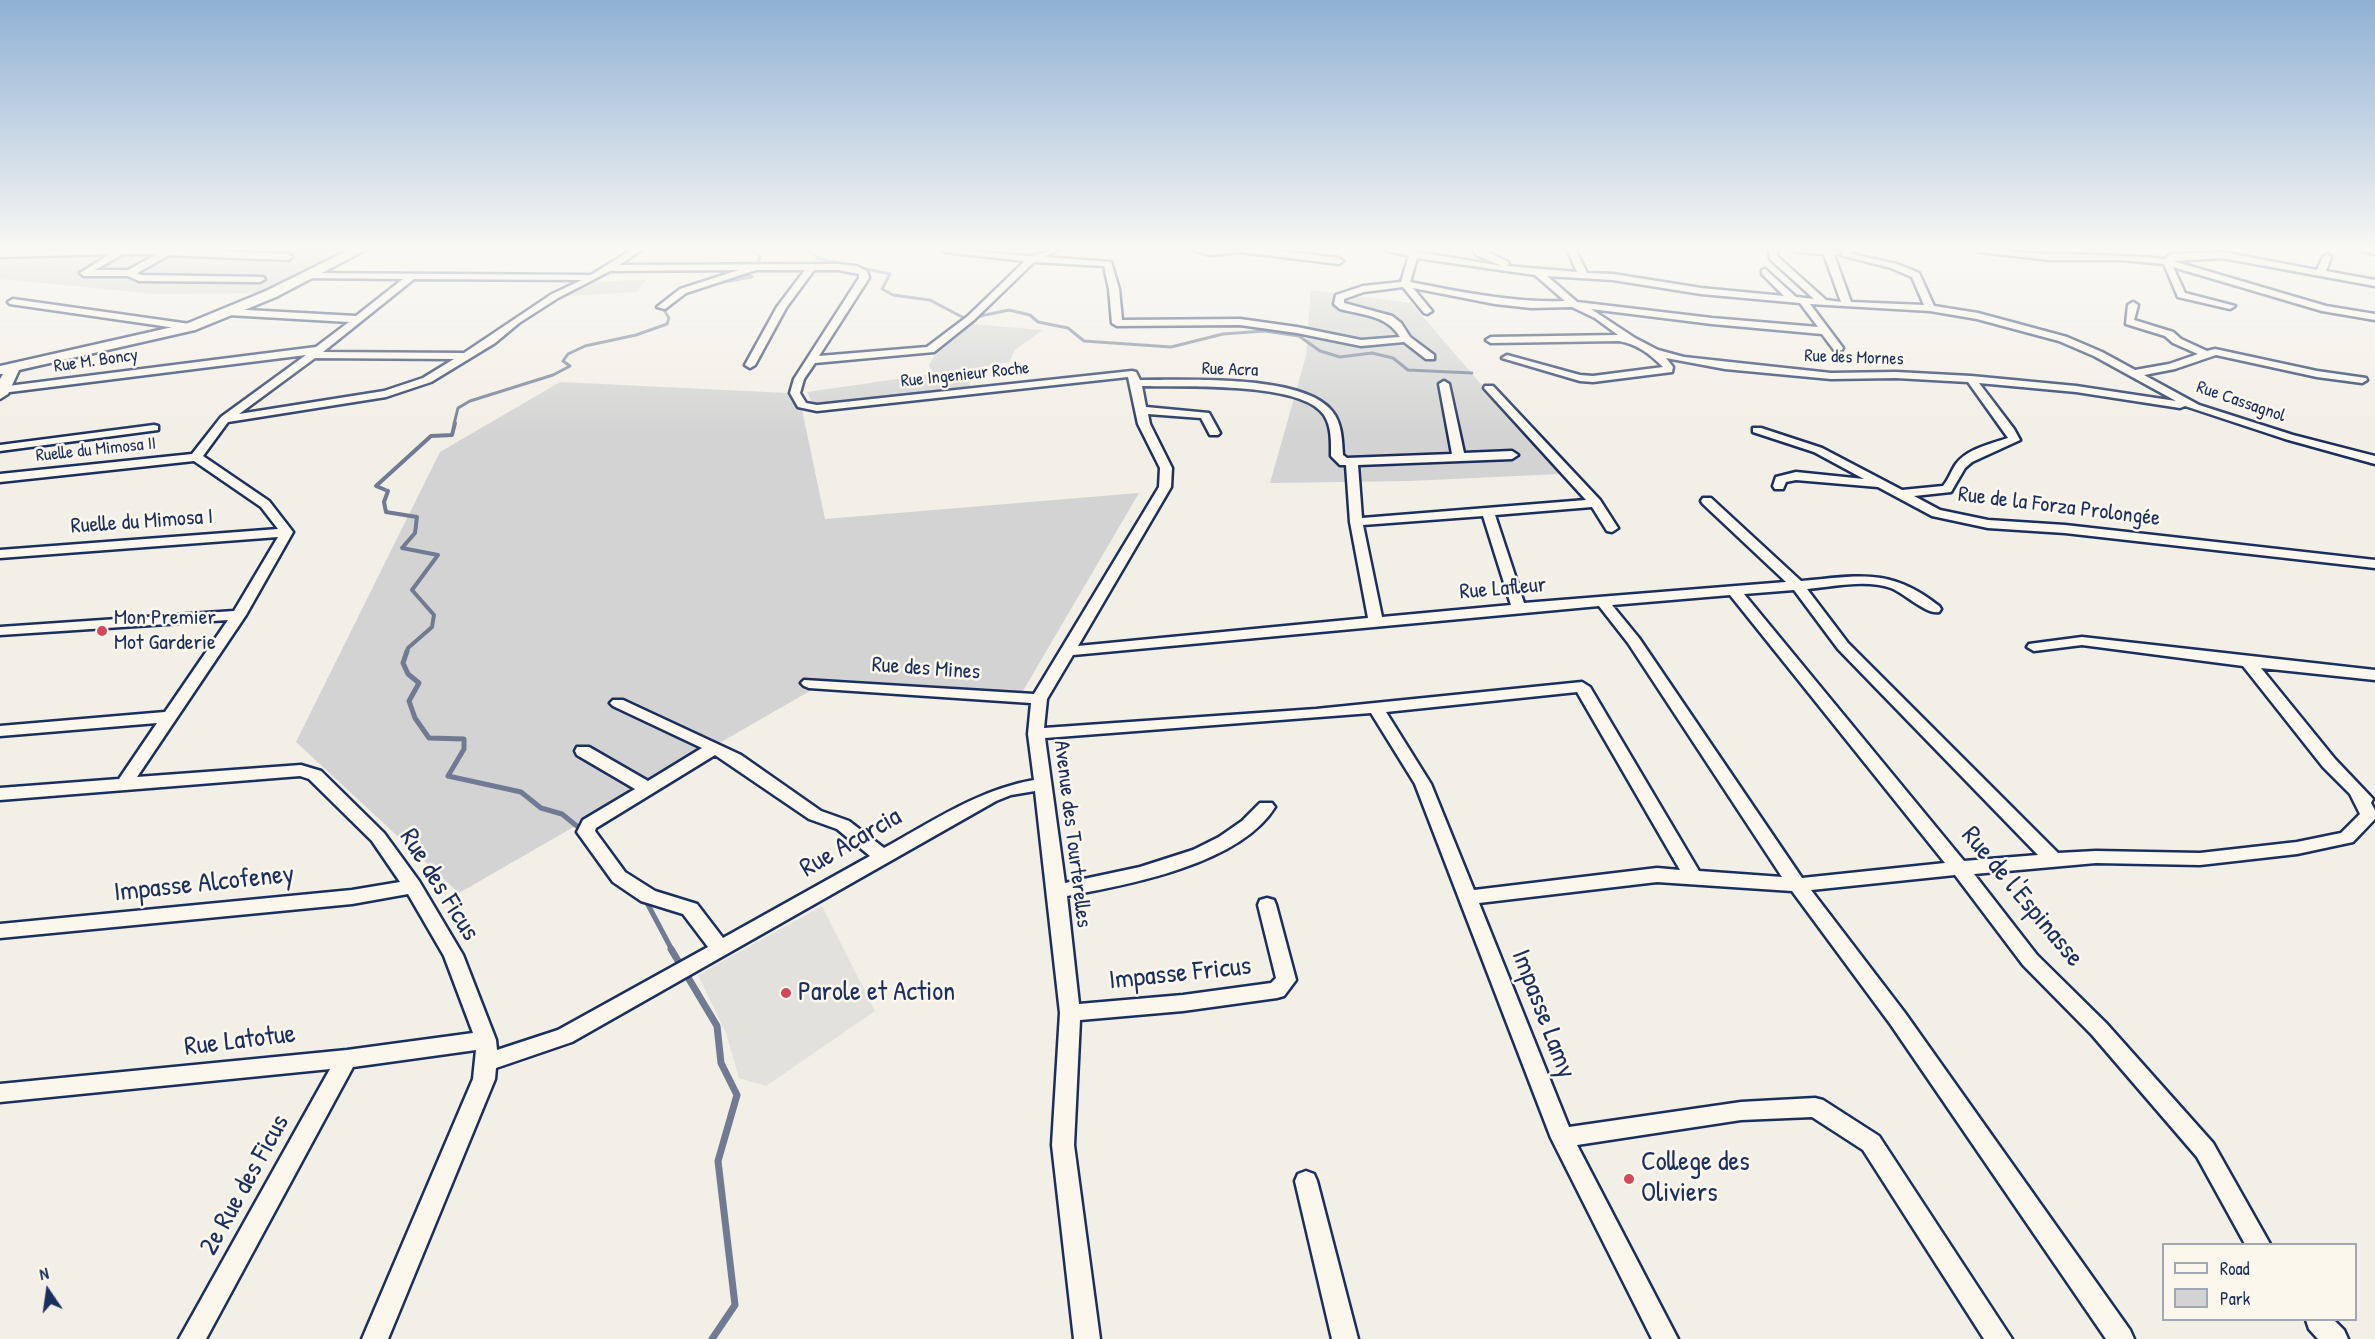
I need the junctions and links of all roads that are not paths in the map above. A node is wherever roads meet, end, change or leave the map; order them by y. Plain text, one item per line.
1 (80, 311) edge
2 (366, 311) edge
3 (532, 311) edge
4 (780, 311) edge
5 (842, 311) edge
6 (978, 311) edge
7 (1116, 311) edge
8 (1362, 311) edge
9 (1589, 311) edge
10 (1635, 311) edge
11 (1808, 311) edge
12 (1951, 311) edge
13 (2131, 311) edge
14 (2341, 311) edge
15 (228, 312) joint
16 (2375, 317) edge
17 (356, 319) junction
18 (190, 327) junction
19 (1825, 331) junction
20 (1406, 339) junction
21 (1491, 340) dead end
22 (1631, 340) junction
23 (1838, 348) dead end
24 (315, 352) junction
25 (1654, 352) junction
26 (2205, 354) junction
27 (466, 356) junction
28 (1430, 357) dead end
29 (1507, 358) dead end
30 (811, 360) junction
31 (750, 365) dead end
32 (7, 368) edge
33 (2132, 374) junction
34 (1134, 379) junction
35 (1971, 379) junction
36 (2362, 380) dead end
37 (1444, 384) dead end
38 (1489, 388) dead end
39 (1, 392) edge
40 (2195, 407) junction
41 (1142, 410) junction
42 (225, 419) junction
43 (154, 428) dead end
44 (1757, 430) dead end
45 (1214, 433) dead end
46 (0, 448) edge
47 (1512, 455) dead end
48 (196, 457) junction
49 (1459, 459) junction
50 (2375, 460) edge
51 (1352, 462) junction
52 (0, 478) edge
53 (1882, 485) junction
54 (1779, 486) dead end
55 (1898, 494) junction
56 (1707, 501) dead end
57 (1596, 503) junction
58 (1488, 513) junction
59 (1356, 522) junction
60 (1612, 528) dead end
61 (287, 532) junction
62 (0, 554) edge
63 (2375, 564) edge
64 (1798, 586) junction
65 (1734, 591) junction
66 (1603, 602) junction
67 (1519, 608) junction
68 (1934, 609) dead end
69 (239, 615) junction
70 (1376, 622) junction
71 (0, 631) edge
72 (2034, 647) dead end
73 (1067, 651) junction
74 (2248, 662) junction
75 (2375, 675) edge
76 (809, 683) dead end
77 (1039, 699) junction
78 (618, 703) dead end
79 (1375, 707) junction
80 (170, 717) junction
81 (0, 731) edge
82 (1036, 734) junction
83 (715, 748) junction
84 (583, 751) dead end
85 (1041, 784) junction
86 (123, 785) junction
87 (647, 788) junction
88 (2358, 793) junction
89 (0, 794) edge
90 (1266, 807) dead end
91 (2375, 807) edge
92 (882, 856) junction
93 (2054, 860) junction
94 (1960, 869) junction
95 (1694, 878) junction
96 (1797, 885) junction
97 (412, 886) junction
98 (1057, 891) junction
99 (1469, 897) junction
100 (1267, 905) dead end
101 (0, 931) edge
102 (720, 949) junction
103 (1070, 1013) junction
104 (486, 1040) junction
105 (347, 1059) junction
106 (487, 1062) junction
107 (0, 1093) edge
108 (1562, 1138) junction
109 (1306, 1181) dead end
110 (2257, 1243) edge
111 (2319, 1321) edge
112 (192, 1339) edge
113 (375, 1339) edge
114 (1087, 1339) edge
115 (1345, 1339) edge
116 (1665, 1339) edge
117 (1999, 1339) edge
118 (2121, 1339) edge
119 (2336, 1339) edge

1 - 18 street
2 - 17 street
3 - 27 street
4 - 31 street
5 - 30 street
6 - 30 street
7 - 20 street
8 - 20 street
9 - 22 street, Rue des Mornes
10 - 19 street
11 - 19 street
12 - 33 street, Rue Cassagnol
13 - 26 street
14 - 16 street
15 - 17 street
15 - 18 street
17 - 24 street
18 - 32 street
19 - 23 street
20 - 28 street
21 - 22 street
22 - 25 street, Rue des Mornes
24 - 27 street, Rue M. Boncy
24 - 39 street, Rue M. Boncy
24 - 42 street
25 - 29 street
25 - 35 street, Rue des Mornes
26 - 33 street
26 - 36 street
27 - 42 street
30 - 34 street, Rue Ingenieur Roche
32 - 39 street
33 - 40 street, Rue Cassagnol
34 - 41 street, Avenue des Tourterelles
34 - 51 street, Rue Acra
35 - 40 street, Rue des Mornes
35 - 55 street
37 - 49 street
38 - 57 street
40 - 50 street, Rue Cassagnol
41 - 45 street
41 - 73 street, Avenue des Tourterelles
42 - 48 street
43 - 46 street
44 - 53 street, Rue de la Forza Prolongée
47 - 49 street
48 - 52 street, Ruelle du Mimosa II
48 - 61 street
49 - 51 street
51 - 59 street
53 - 54 street
53 - 55 street, Rue de la Forza Prolongée
55 - 63 street, Rue de la Forza Prolongée
56 - 64 street
57 - 58 street
57 - 60 street
58 - 59 street
58 - 67 street
59 - 70 street
61 - 62 street, Ruelle du Mimosa I
61 - 69 street
64 - 65 street, Rue Lafleur
64 - 68 street, Rue Lafleur
64 - 93 street
65 - 66 street, Rue Lafleur
65 - 94 street, Rue de l'Espinasse
66 - 67 street, Rue Lafleur
66 - 96 street
67 - 70 street, Rue Lafleur
69 - 71 street
69 - 80 street
70 - 73 street, Rue Lafleur
72 - 74 street
73 - 77 street, Avenue des Tourterelles
74 - 75 street
74 - 88 street
76 - 77 street, Rue des Mines
77 - 82 street, Avenue des Tourterelles
78 - 83 street
79 - 82 street
79 - 95 street
79 - 99 street, Impasse Lamy
80 - 81 street
80 - 86 street
82 - 85 street, Avenue des Tourterelles
83 - 87 street
83 - 92 street
84 - 87 street
85 - 92 street, Rue Acarcia
85 - 98 street, Avenue des Tourterelles
86 - 89 street, Rue des Ficus
86 - 97 street, Rue des Ficus
87 - 102 street
88 - 91 street
88 - 93 street
90 - 98 street
92 - 102 street, Rue Acarcia
93 - 94 street
94 - 96 street
94 - 110 street, Rue de l'Espinasse
95 - 96 street
95 - 99 street
96 - 118 street
97 - 101 street, Impasse Alcofeney
97 - 104 street, Rue des Ficus
98 - 103 street, Avenue des Tourterelles
99 - 108 street, Impasse Lamy
100 - 103 street, Impasse Fricus
102 - 106 street, Rue Acarcia
103 - 114 street, Avenue des Tourterelles
104 - 105 street, Rue Latotue
104 - 106 street, Rue des Ficus
105 - 107 street, Rue Latotue
105 - 112 street, 2e Rue des Ficus
106 - 113 street, Rue des Ficus
108 - 116 street, Impasse Lamy
108 - 117 street
109 - 115 street
111 - 119 street

